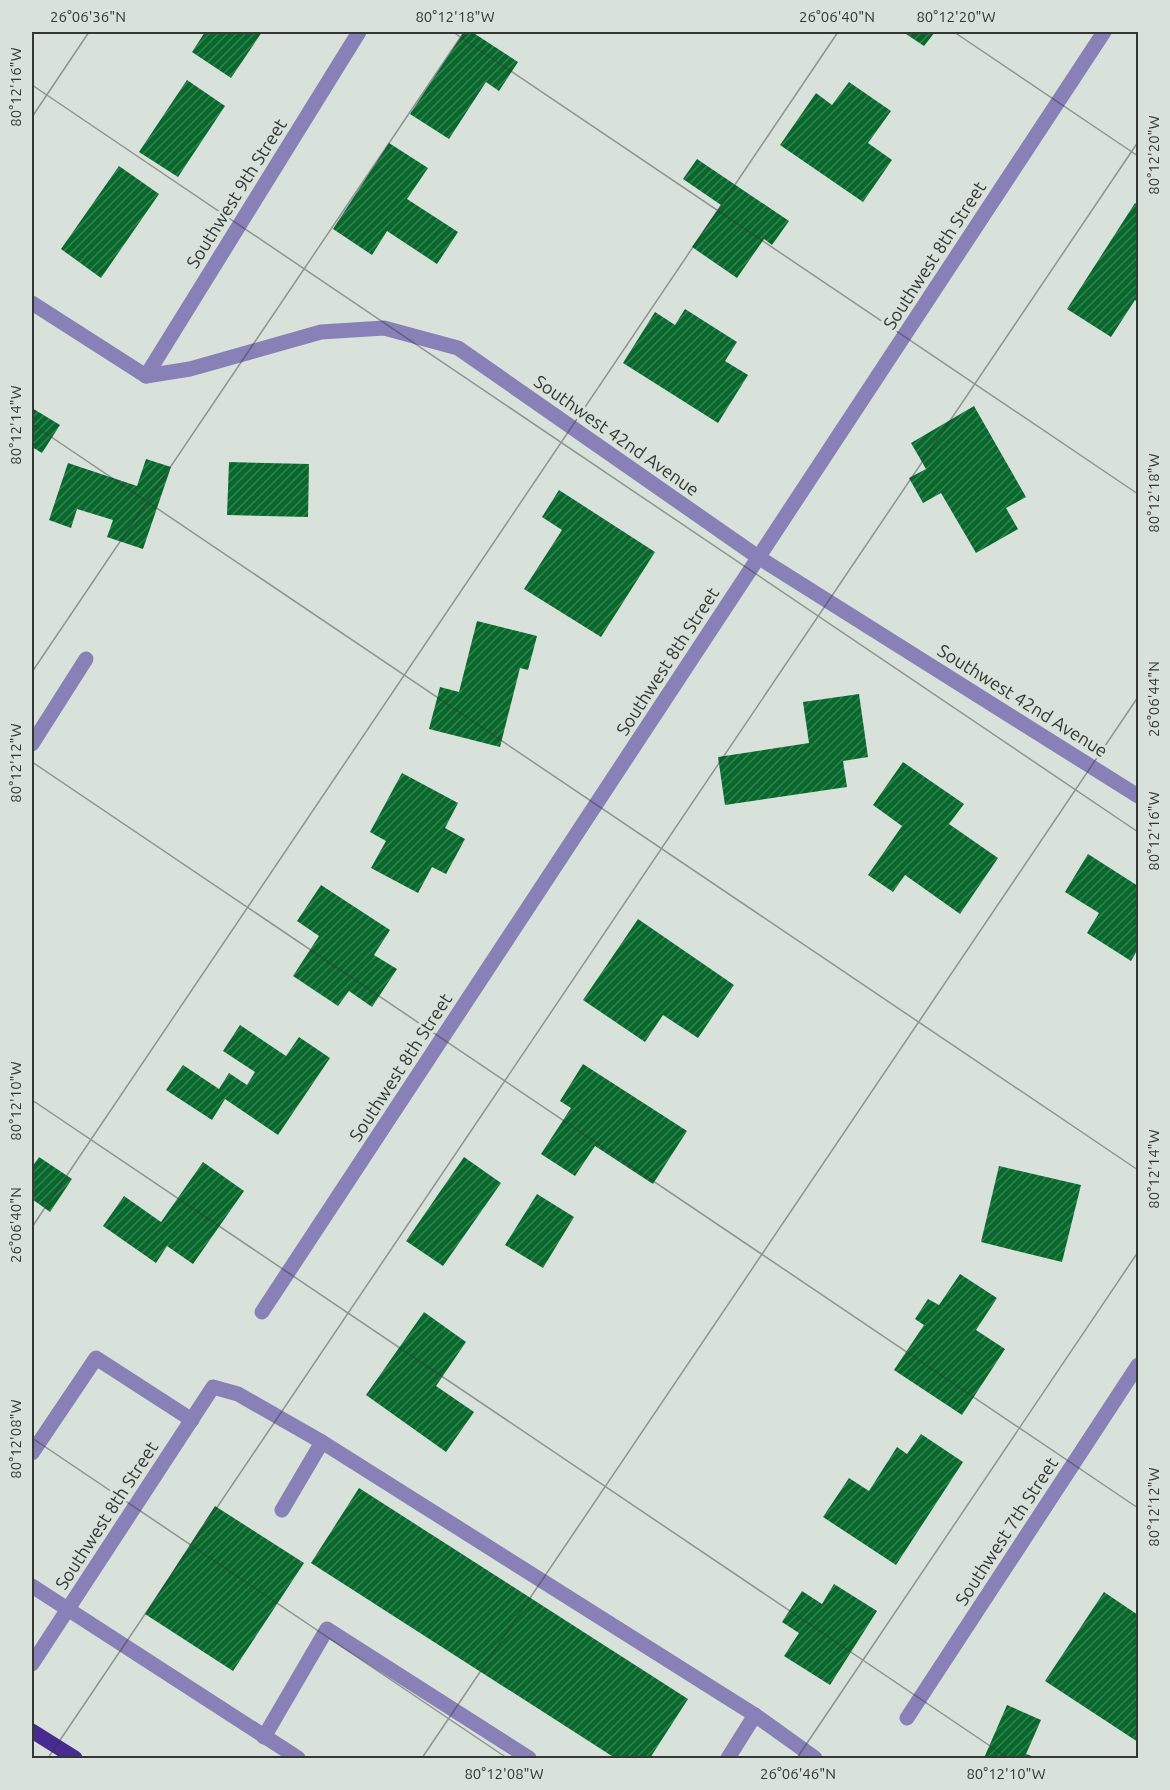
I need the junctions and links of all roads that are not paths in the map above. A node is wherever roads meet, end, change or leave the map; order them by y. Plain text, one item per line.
1 (359, 32) edge
2 (1104, 32) edge
3 (32, 303) edge
4 (146, 376) junction
5 (758, 556) junction
6 (86, 659) dead end
7 (32, 744) edge
8 (1138, 796) edge
9 (262, 1312) dead end
10 (1138, 1365) edge
11 (192, 1420) junction
12 (322, 1442) junction
13 (32, 1453) edge
14 (282, 1510) dead end
15 (32, 1586) edge
16 (67, 1610) junction
17 (32, 1664) edge
18 (755, 1715) junction
19 (907, 1718) dead end
20 (32, 1731) edge
21 (264, 1737) junction
22 (75, 1758) edge
23 (298, 1758) edge
24 (529, 1758) edge
25 (728, 1758) edge
26 (815, 1758) edge

1 - 4 street, Southwest 9th Street
2 - 5 street, Southwest 8th Street
3 - 4 street
4 - 5 street, Southwest 42nd Avenue
5 - 8 street, Southwest 42nd Avenue
5 - 9 street, Southwest 8th Street
6 - 7 street
10 - 19 street, Southwest 7th Street
11 - 12 street, Southwest 8th Street
11 - 13 street
11 - 16 street, Southwest 8th Street
12 - 14 street
12 - 18 street
15 - 16 street
16 - 17 street, Southwest 8th Street
16 - 21 street
18 - 25 street
18 - 26 street
20 - 22 main road
21 - 23 street
21 - 24 street

